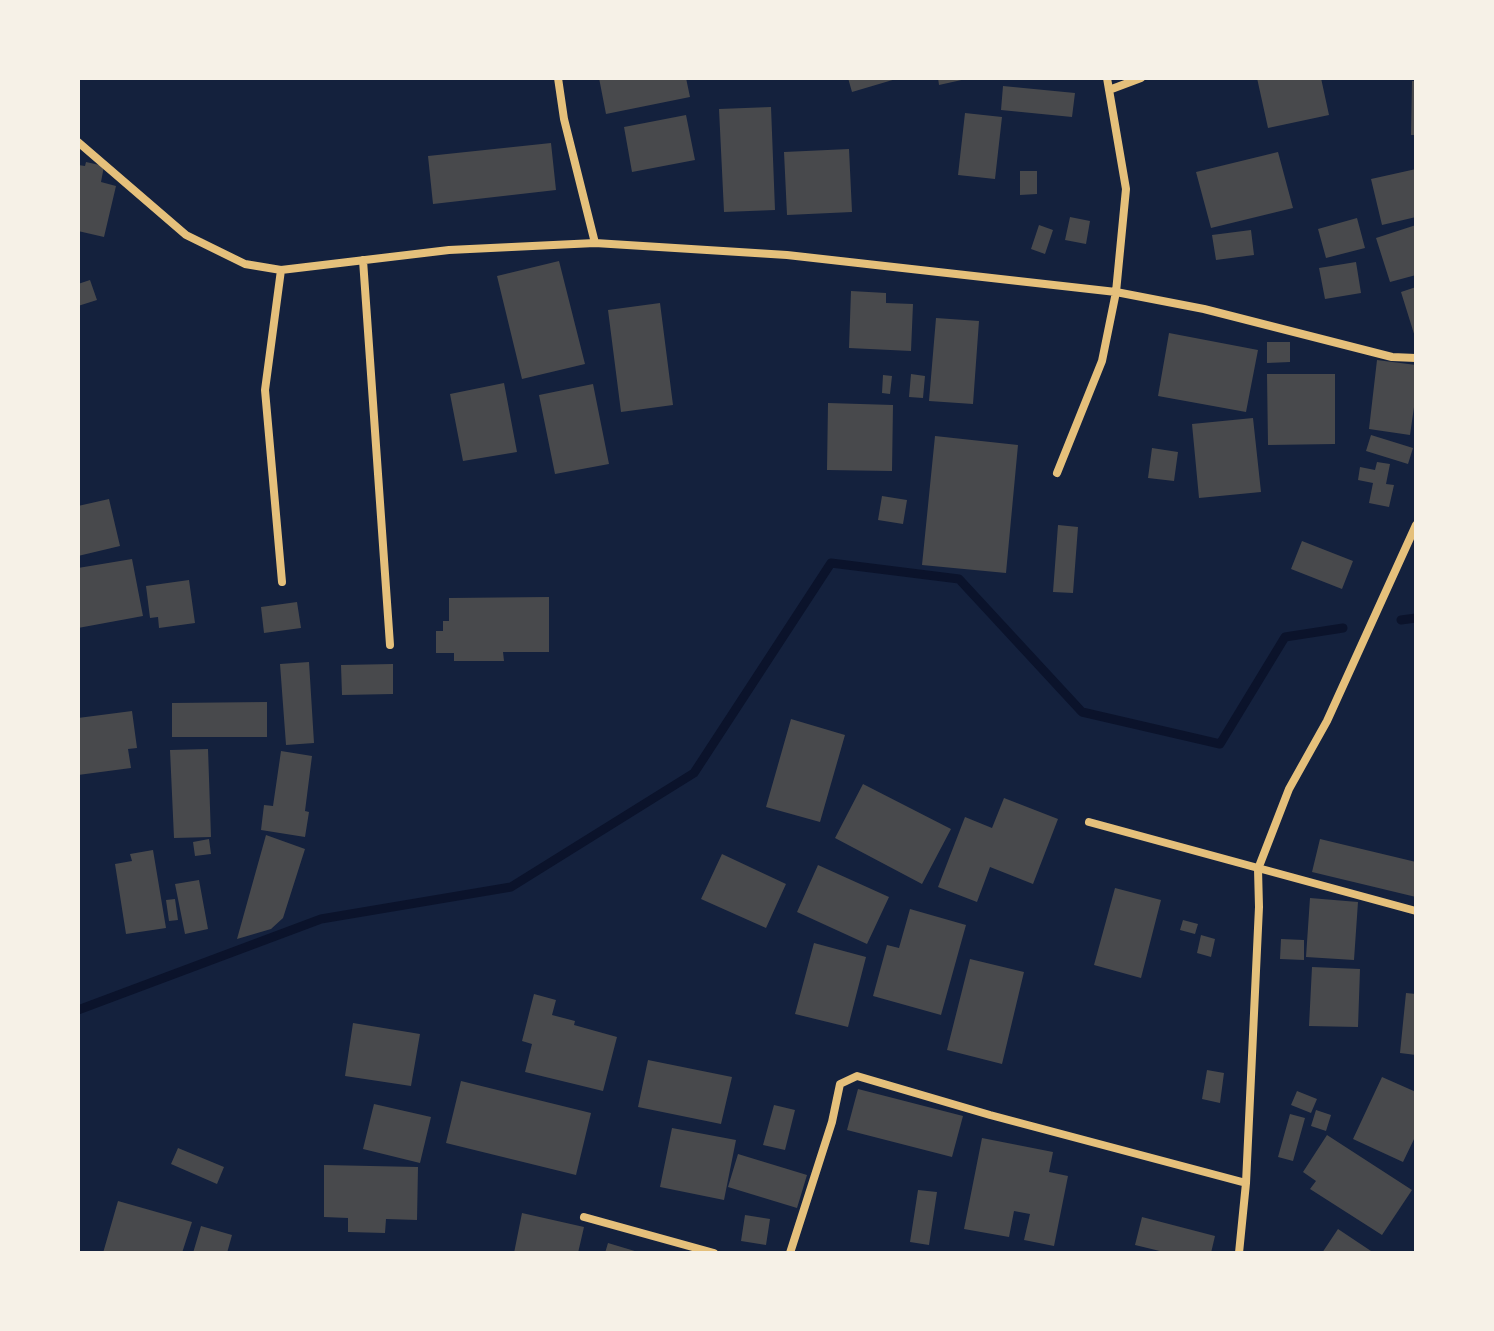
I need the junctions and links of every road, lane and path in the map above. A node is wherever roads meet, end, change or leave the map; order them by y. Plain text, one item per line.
1 (558, 78) edge
2 (1107, 78) edge
3 (1141, 78) edge
4 (1109, 90) junction
5 (78, 142) edge
6 (595, 243) junction
7 (363, 260) junction
8 (281, 270) junction
9 (1116, 292) junction
10 (1416, 358) edge
11 (1057, 473) dead end
12 (1416, 525) edge
13 (282, 582) dead end
14 (390, 645) dead end
15 (1089, 822) dead end
16 (1258, 869) junction
17 (1416, 911) edge
18 (1246, 1183) junction
19 (584, 1217) dead end
20 (714, 1253) edge
21 (790, 1253) edge
22 (1239, 1253) edge

1 - 6 street
2 - 4 street
3 - 4 street
4 - 9 street
5 - 8 street
6 - 7 street
6 - 9 street
7 - 8 street
7 - 14 street
8 - 13 street
9 - 10 street
9 - 11 street
12 - 16 street
15 - 16 street
16 - 17 street
16 - 18 street
18 - 21 street
18 - 22 street
19 - 20 street

